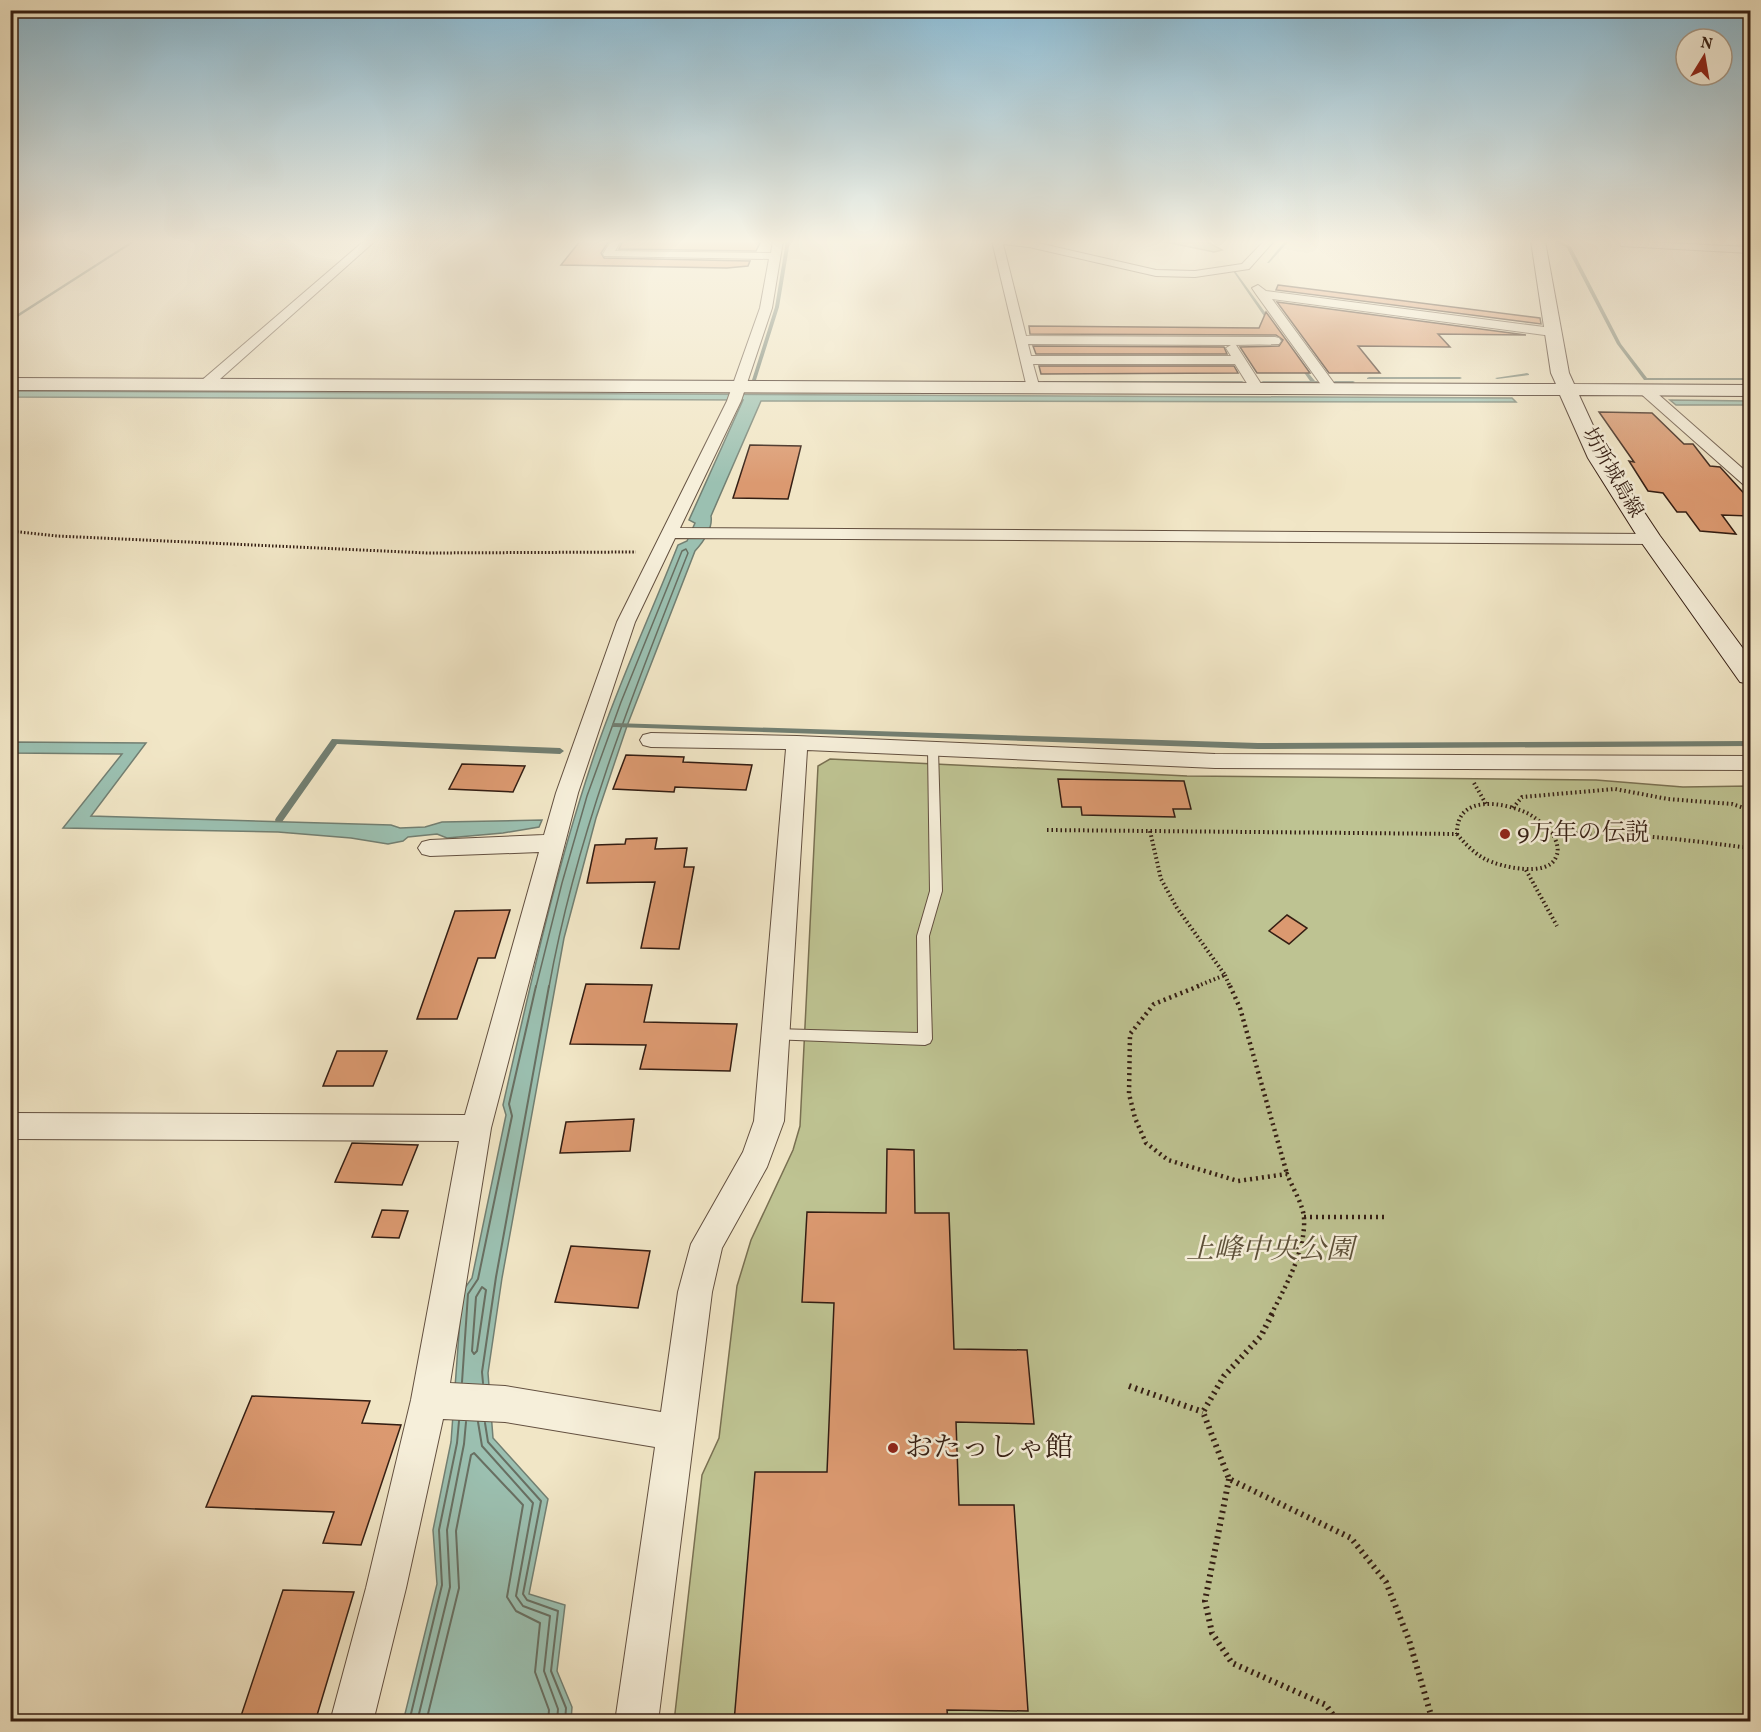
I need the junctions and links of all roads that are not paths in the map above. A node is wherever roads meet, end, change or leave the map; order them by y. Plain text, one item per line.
1 (277, 322) edge
2 (761, 322) edge
3 (1017, 322) edge
4 (1282, 322) edge
5 (1474, 322) edge
6 (1552, 322) edge
7 (1552, 332) junction
8 (1021, 340) junction
9 (1228, 341) junction
10 (1275, 341) dead end
11 (1026, 360) junction
12 (1239, 360) junction
13 (10, 384) edge
14 (206, 384) junction
15 (1033, 389) junction
16 (1258, 390) junction
17 (1332, 390) junction
18 (1567, 390) junction
19 (1645, 390) junction
20 (1750, 390) edge
21 (735, 394) junction
22 (1750, 483) edge
23 (1651, 539) junction
24 (665, 543) junction
25 (1750, 676) edge
26 (651, 740) dead end
27 (797, 743) junction
28 (933, 749) junction
29 (1750, 763) edge
30 (552, 843) junction
31 (430, 849) dead end
32 (775, 1035) junction
33 (10, 1126) edge
34 (476, 1128) junction
35 (436, 1400) junction
36 (674, 1432) junction
37 (351, 1722) edge
38 (636, 1722) edge

1 - 14 street
2 - 21 street
3 - 8 street
4 - 17 street
5 - 7 street
6 - 7 main road, 坊所城島線
7 - 18 main road, 坊所城島線
8 - 9 street
8 - 11 street
9 - 10 street
9 - 12 street
11 - 12 street
11 - 15 street
12 - 16 street
13 - 14 main road
14 - 21 main road
15 - 16 main road
15 - 21 main road
16 - 17 main road
17 - 18 main road
18 - 19 main road
18 - 23 main road, 坊所城島線
19 - 20 main road
19 - 22 street
21 - 24 street
23 - 24 street
23 - 25 main road, 坊所城島線
24 - 30 street
26 - 27 street
27 - 28 street
27 - 32 street
28 - 29 street
28 - 32 lane
30 - 31 street
30 - 34 street
32 - 36 street
33 - 34 street
34 - 35 street
35 - 36 street
35 - 37 street
36 - 38 street

